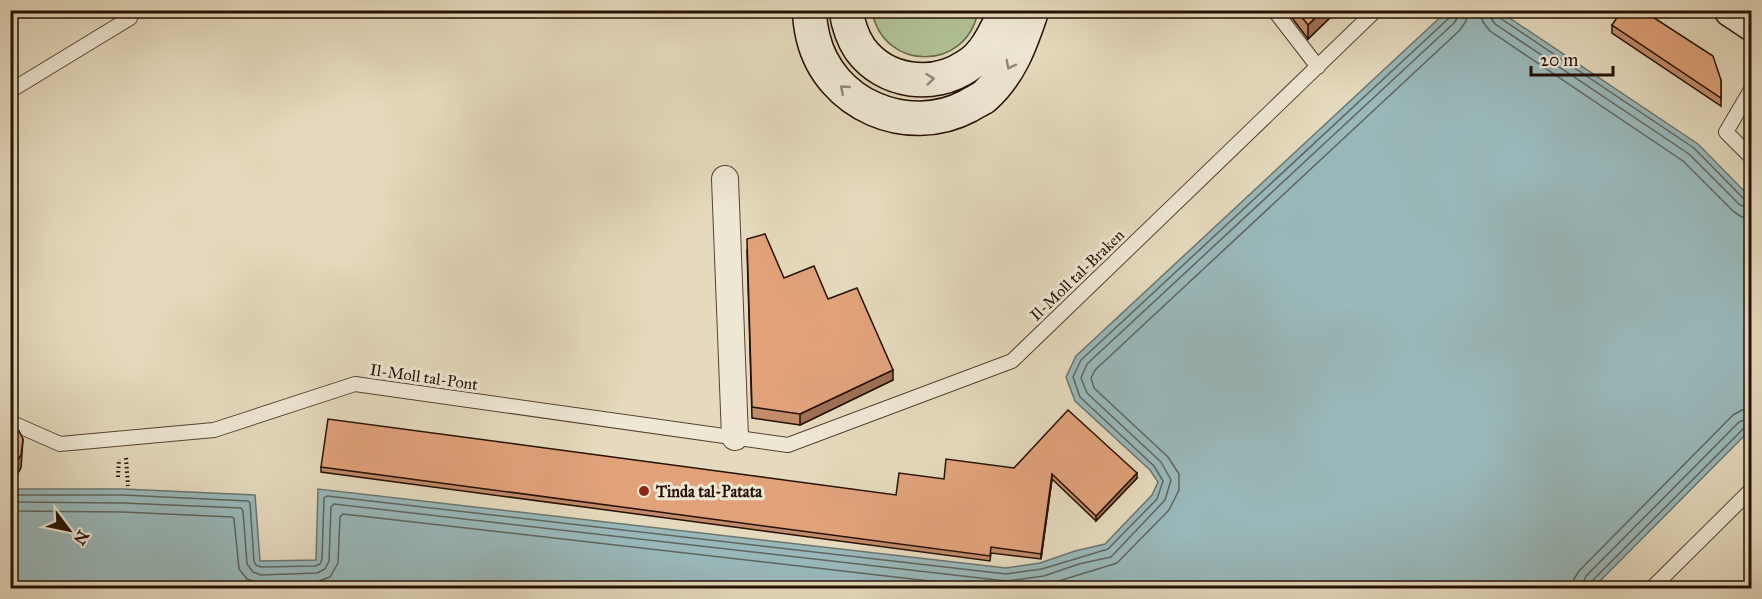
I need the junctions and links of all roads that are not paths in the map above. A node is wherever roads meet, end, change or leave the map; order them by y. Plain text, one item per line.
1 (133, 10) edge
2 (810, 10) edge
3 (846, 10) edge
4 (1006, 10) edge
5 (1032, 10) edge
6 (1274, 10) edge
7 (1376, 10) edge
8 (1731, 10) edge
9 (1752, 24) edge
10 (1318, 67) junction
11 (1752, 88) edge
12 (10, 91) edge
13 (1752, 159) edge
14 (725, 179) dead end
15 (10, 422) edge
16 (735, 437) junction
17 (1752, 489) edge
18 (1652, 588) edge

1 - 12 lane
5 -> 2 main road
3 -> 4 main road
6 - 10 lane
7 - 10 lane, Il-Moll tal-Braken
8 - 9 main road
10 - 16 lane, Il-Moll tal-Braken
11 - 13 lane
14 - 16 street
15 - 16 lane, Il-Moll tal-Pont
17 - 18 lane

